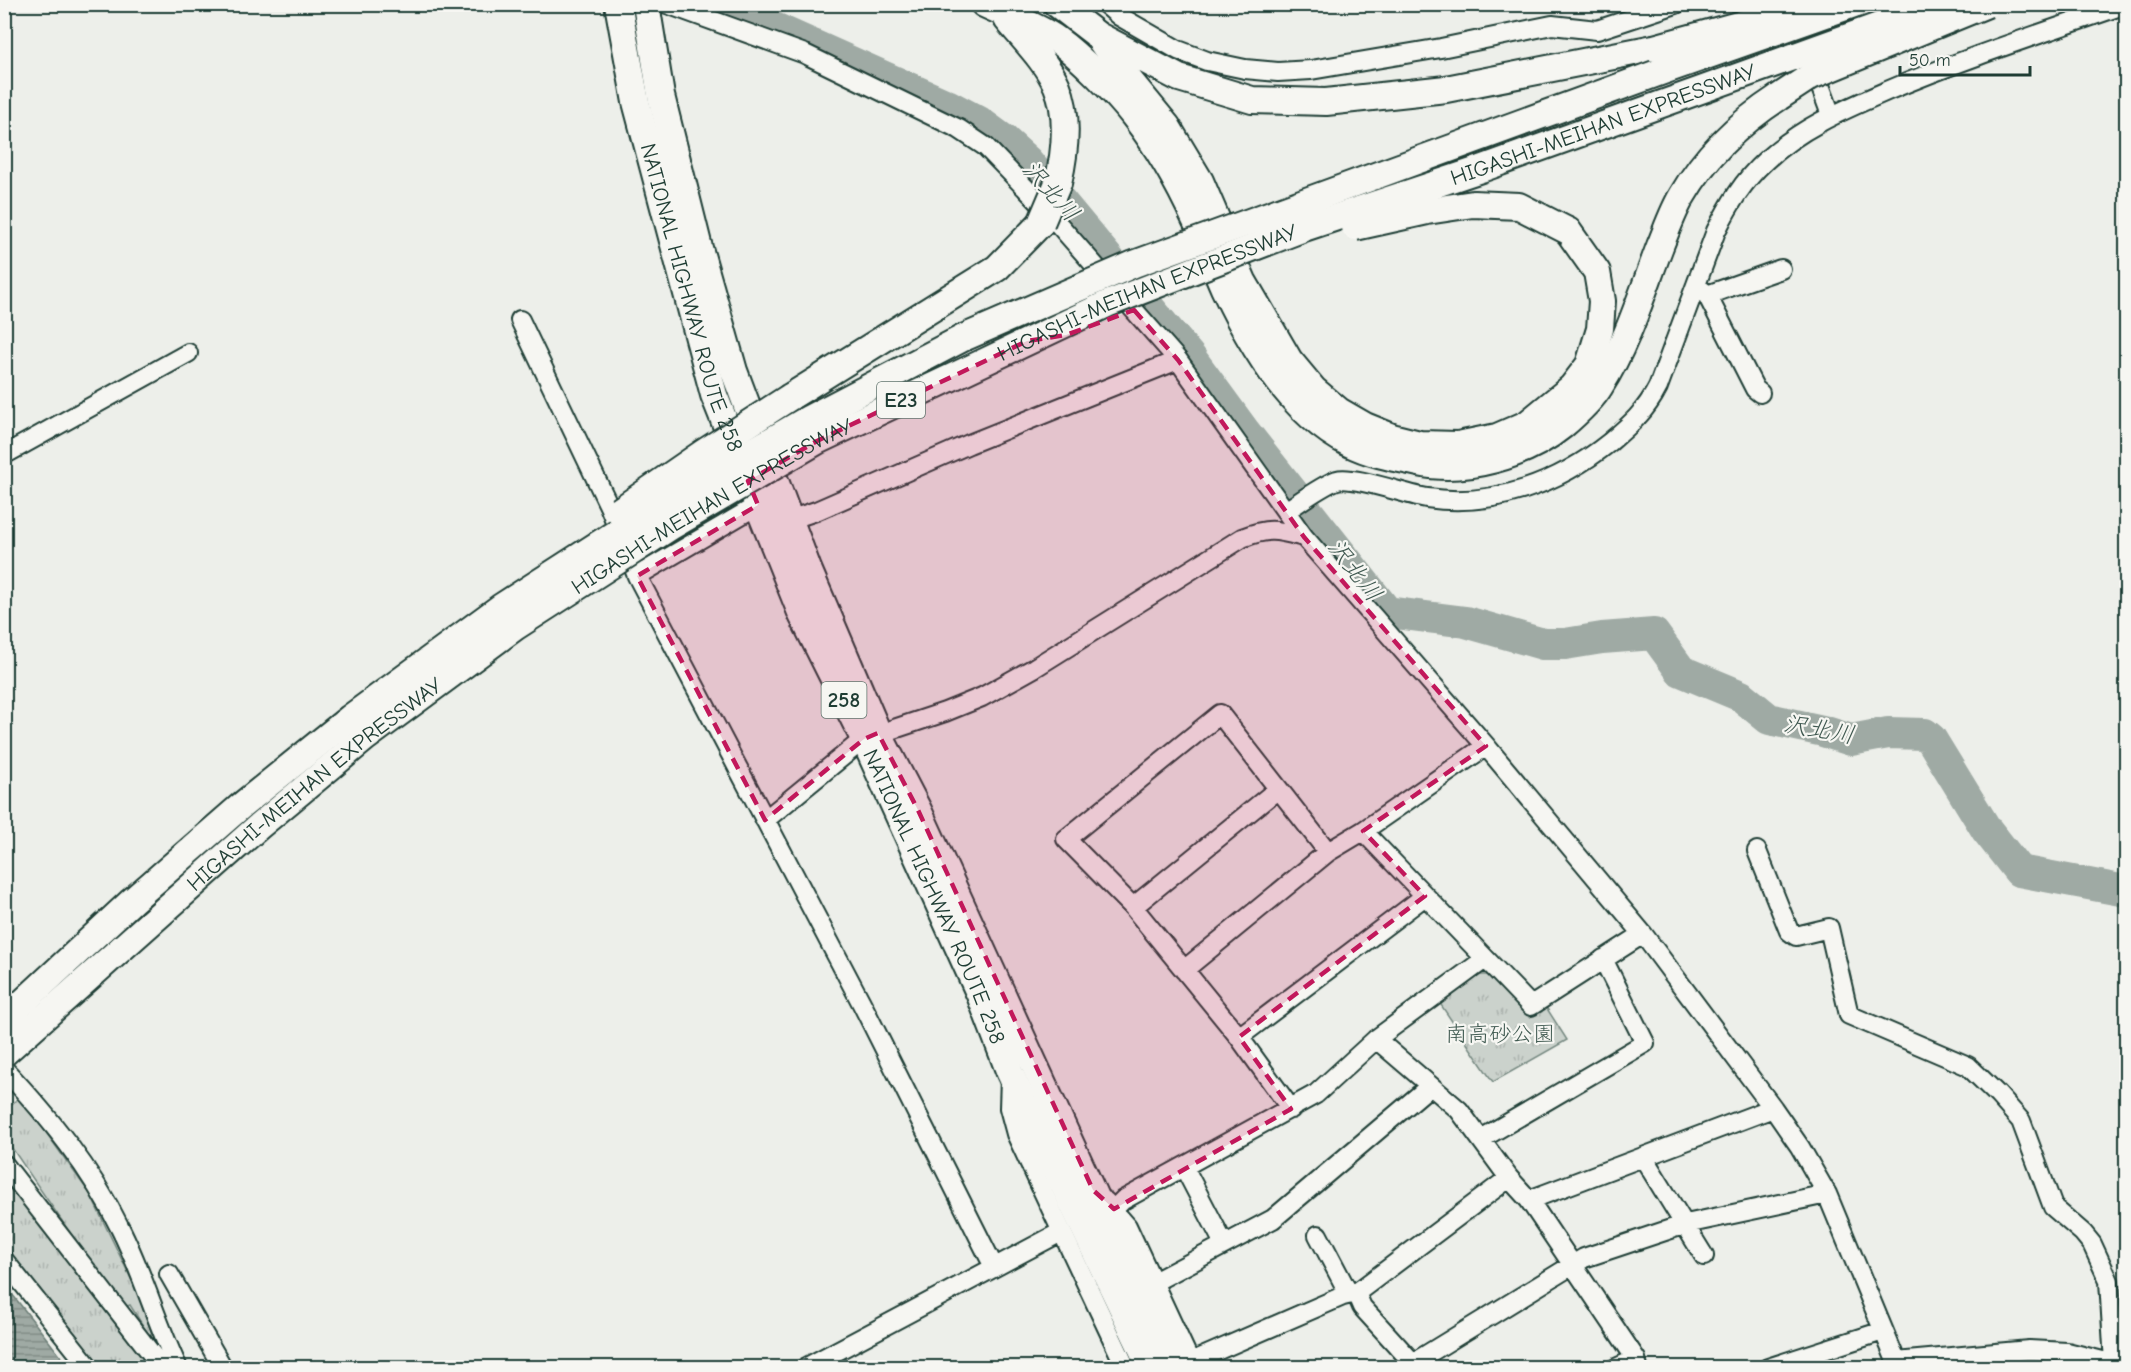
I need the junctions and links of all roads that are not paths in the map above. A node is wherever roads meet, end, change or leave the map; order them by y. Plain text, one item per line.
1 (618, 4) edge
2 (646, 4) edge
3 (668, 4) edge
4 (1057, 4) edge
5 (1105, 4) edge
6 (1676, 4) edge
7 (1790, 4) edge
8 (1802, 4) edge
9 (1854, 4) edge
10 (1940, 4) edge
11 (1987, 4) edge
12 (2126, 4) edge
13 (993, 9) edge
14 (1096, 34) junction
15 (1831, 115) junction
16 (1780, 269) dead end
17 (1701, 290) junction
18 (520, 320) dead end
19 (1027, 341) junction
20 (188, 353) dead end
21 (1178, 360) junction
22 (1760, 393) dead end
23 (4, 455) edge
24 (758, 505) junction
25 (1289, 509) junction
26 (789, 520) junction
27 (1304, 537) junction
28 (636, 576) junction
29 (501, 607) junction
30 (871, 736) junction
31 (1486, 746) junction
32 (1278, 789) junction
33 (765, 819) junction
34 (1363, 831) junction
35 (1757, 851) dead end
36 (1328, 852) junction
37 (1425, 896) junction
38 (1133, 907) junction
39 (1643, 934) junction
40 (1485, 959) junction
41 (1603, 959) junction
42 (1184, 970) junction
43 (4, 1020) edge
44 (1239, 1037) junction
45 (1376, 1039) junction
46 (4, 1053) edge
47 (4, 1069) edge
48 (1010, 1073) junction
49 (1430, 1086) junction
50 (1291, 1108) junction
51 (1773, 1108) junction
52 (1481, 1139) junction
53 (1643, 1157) junction
54 (4, 1164) edge
55 (1184, 1167) junction
56 (1509, 1178) junction
57 (1093, 1190) junction
58 (1827, 1194) junction
59 (1529, 1200) junction
60 (1114, 1209) junction
61 (1686, 1224) junction
62 (1061, 1232) junction
63 (1318, 1235) dead end
64 (1224, 1244) junction
65 (1704, 1256) dead end
66 (4, 1260) edge
67 (1572, 1263) junction
68 (994, 1267) junction
69 (169, 1274) dead end
70 (1154, 1282) junction
71 (1352, 1294) junction
72 (1883, 1331) junction
73 (1637, 1363) edge
74 (176, 1364) edge
75 (1119, 1365) edge
76 (1414, 1365) edge
77 (1897, 1365) edge
78 (2120, 1365) edge
79 (1186, 1366) edge
80 (90, 1368) edge
81 (223, 1368) edge
82 (805, 1368) edge
83 (1151, 1368) edge
84 (1616, 1368) edge
85 (1768, 1368) edge

1 - 24 highway, NATIONAL HIGHWAY ROUTE 258 / 258
2 - 26 highway, NATIONAL HIGHWAY ROUTE 258 / 258
3 - 21 street
4 - 14 highway
5 - 6 street
7 - 15 street
8 - 14 highway, bridge
9 - 29 highway, HIGASHI-MEIHAN EXPRESSWAY / E23, bridge
10 - 19 highway, HIGASHI-MEIHAN EXPRESSWAY / E23, bridge
11 - 13 highway, bridge
12 - 15 street
13 - 29 highway, bridge
14 - 19 highway, bridge
15 - 17 street
16 - 17 street
17 - 22 street
17 - 25 street
18 - 28 street
19 - 46 highway, HIGASHI-MEIHAN EXPRESSWAY / E23, bridge
20 - 23 street
21 - 25 street
21 - 26 street
24 - 28 street
24 - 30 highway, NATIONAL HIGHWAY ROUTE 258 / 258
25 - 27 street
26 - 30 highway, NATIONAL HIGHWAY ROUTE 258 / 258
27 - 30 street
27 - 31 street
28 - 33 street
29 - 43 highway, HIGASHI-MEIHAN EXPRESSWAY / E23, bridge
30 - 33 street
30 - 48 highway, NATIONAL HIGHWAY ROUTE 258 / 258
30 - 57 highway, NATIONAL HIGHWAY ROUTE 258 / 258
31 - 34 street
31 - 39 street
32 - 36 street
32 - 38 street
32 - 38 street
33 - 68 street
34 - 36 street
34 - 37 street
35 - 78 street
36 - 42 street
37 - 40 street
37 - 44 street
38 - 42 street
39 - 41 street
39 - 51 street
40 - 41 street
40 - 45 street
41 - 52 street
42 - 44 street
44 - 50 street
45 - 49 street
45 - 50 street
47 - 74 street
48 - 62 street
48 - 83 highway, NATIONAL HIGHWAY ROUTE 258 / 258
49 - 52 street
49 - 64 street
50 - 55 street
51 - 53 street
51 - 58 street
52 - 56 street
53 - 59 street
53 - 61 street
54 - 74 street
55 - 60 street
55 - 64 street
56 - 59 street
56 - 71 street
57 - 60 street
57 - 79 highway, NATIONAL HIGHWAY ROUTE 258 / 258
58 - 61 street
58 - 72 street
59 - 67 street
60 - 70 street
61 - 65 street
61 - 67 street
62 - 68 street
62 - 75 street
63 - 71 street
64 - 70 street
66 - 80 street
67 - 73 street
67 - 76 street
68 - 82 street
69 - 81 street
70 - 79 street
71 - 76 street
71 - 79 street
72 - 77 street
72 - 85 street
73 - 84 street
77 - 78 street

